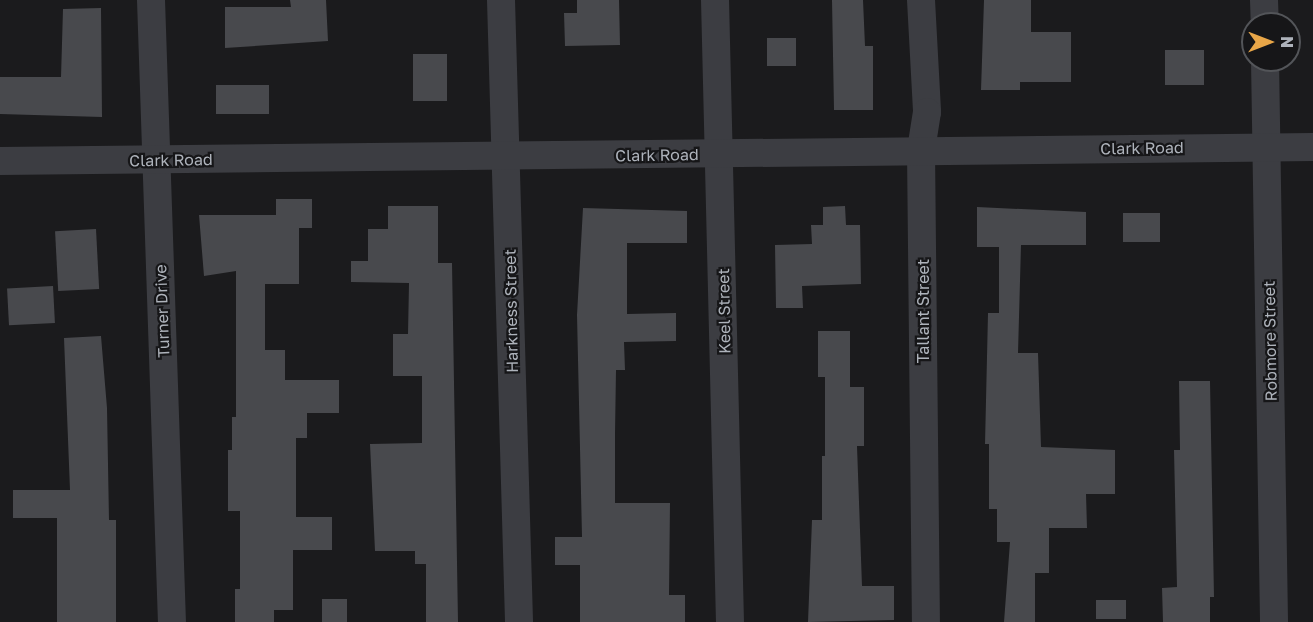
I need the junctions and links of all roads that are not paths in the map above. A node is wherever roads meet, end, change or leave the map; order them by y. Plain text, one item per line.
1 (151, 0) edge
2 (501, 0) edge
3 (715, 0) edge
4 (921, 0) edge
5 (1265, 72) edge
6 (1267, 147) junction
7 (1313, 147) edge
8 (921, 151) junction
9 (721, 154) junction
10 (506, 157) junction
11 (158, 160) junction
12 (0, 161) edge
13 (172, 622) edge
14 (519, 622) edge
15 (730, 622) edge
16 (926, 622) edge
17 (1274, 622) edge

1 - 11 street, Turner Drive
2 - 10 street, Harkness Street
3 - 9 street, Keel Street
4 - 8 street, Tallant Street
5 - 6 street, Robmore Street
6 - 7 street, Clark Road
6 - 8 street, Clark Road
6 - 17 street, Robmore Street
8 - 9 street, Clark Road
8 - 16 street, Tallant Street
9 - 10 street, Clark Road
9 - 15 street, Keel Street
10 - 11 street, Clark Road
10 - 14 street, Harkness Street
11 - 12 street, Clark Road
11 - 13 street, Turner Drive

